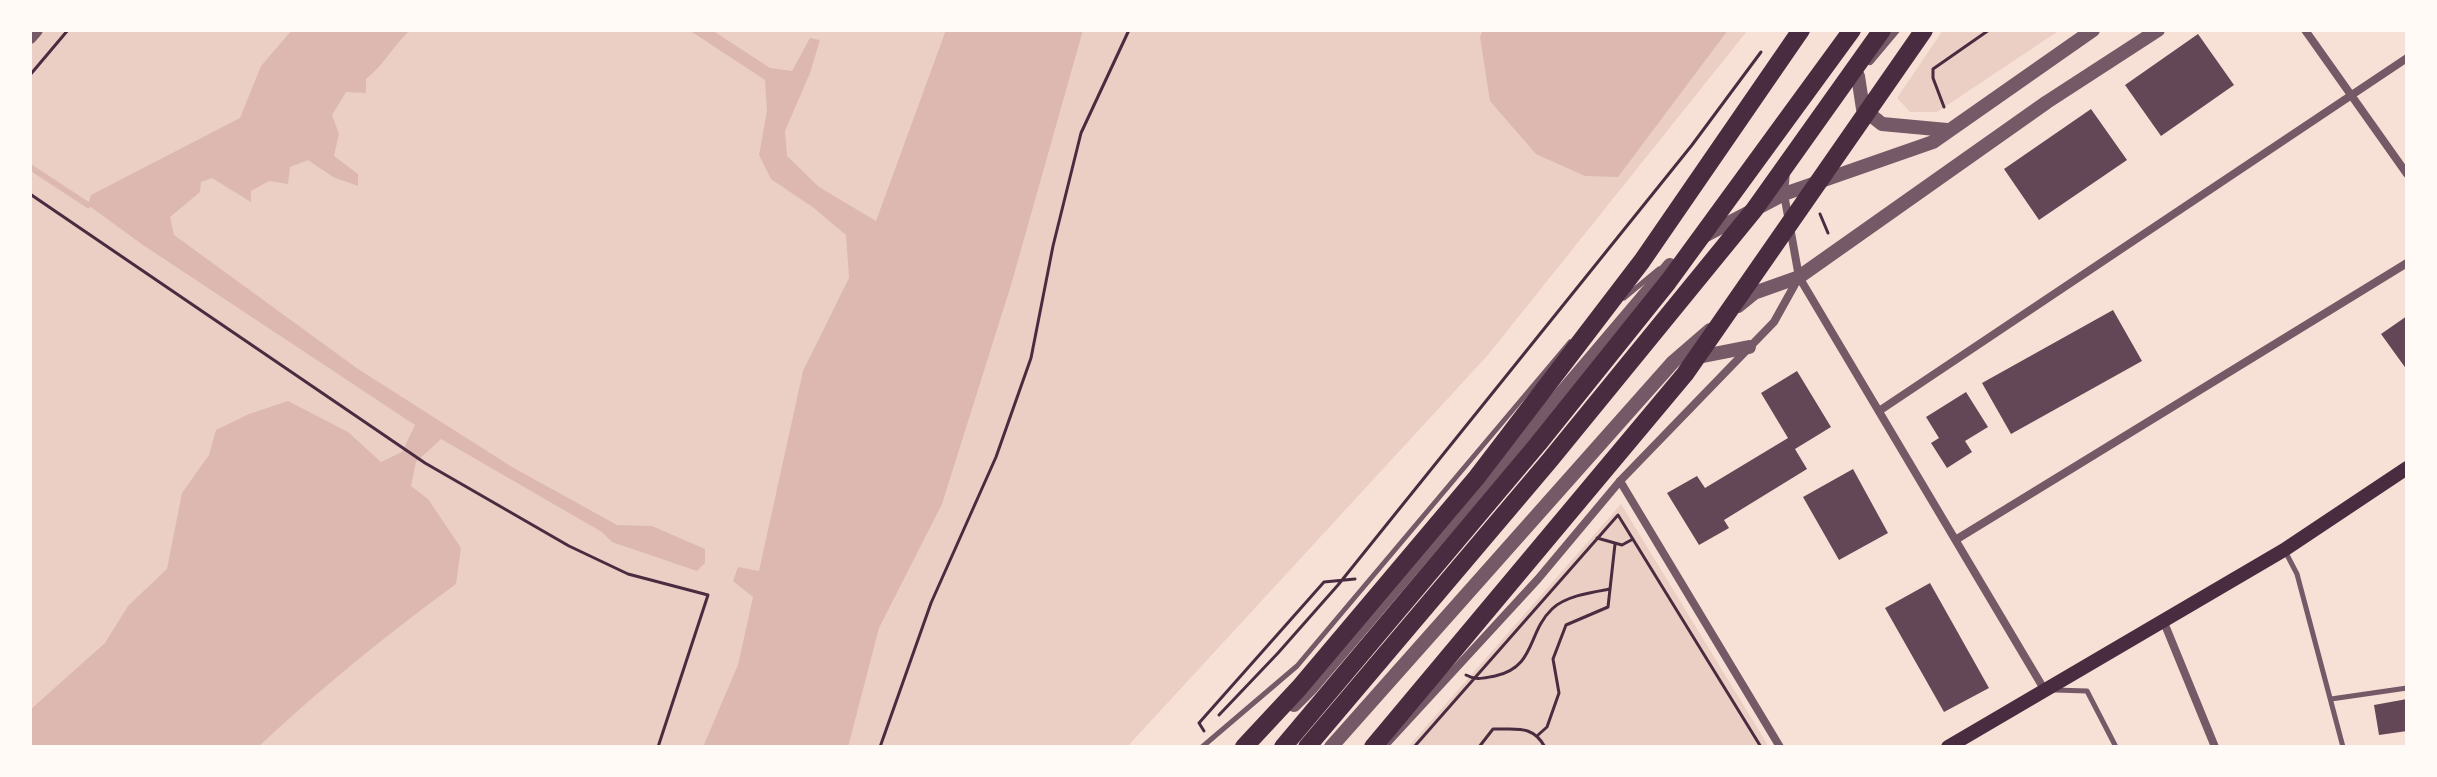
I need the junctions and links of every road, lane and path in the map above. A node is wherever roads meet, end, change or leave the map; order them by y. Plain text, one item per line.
1 (36, 30) edge
2 (68, 30) edge
3 (1129, 30) edge
4 (1801, 30) edge
5 (1852, 30) edge
6 (1882, 30) edge
7 (1896, 30) edge
8 (1924, 30) edge
9 (1989, 30) edge
10 (2093, 30) edge
11 (2158, 30) edge
12 (2305, 30) edge
13 (30, 37) edge
14 (1769, 42) dead end
15 (2407, 58) edge
16 (30, 75) edge
17 (1858, 76) junction
18 (2350, 96) junction
19 (1944, 107) dead end
20 (1947, 130) junction
21 (2407, 174) edge
22 (30, 194) edge
23 (1784, 194) junction
24 (1819, 211) dead end
25 (1828, 233) dead end
26 (1688, 245) junction
27 (2407, 263) edge
28 (1799, 277) junction
29 (1749, 347) junction
30 (1673, 362) junction
31 (1879, 411) junction
32 (2407, 468) edge
33 (1620, 481) junction
34 (1597, 538) junction
35 (1633, 539) junction
36 (1957, 539) junction
37 (1615, 544) junction
38 (2284, 550) junction
39 (2163, 620) junction
40 (2407, 688) edge
41 (2044, 689) junction
42 (2331, 699) junction
43 (1289, 710) junction
44 (1214, 720) dead end
45 (1204, 731) dead end
46 (1538, 735) junction
47 (1196, 739) dead end
48 (2113, 746) edge
49 (658, 747) edge
50 (880, 747) edge
51 (1202, 747) edge
52 (1228, 747) edge
53 (1244, 747) edge
54 (1256, 747) edge
55 (1283, 747) edge
56 (1307, 747) edge
57 (1331, 747) edge
58 (1373, 747) edge
59 (1384, 747) edge
60 (1414, 747) edge
61 (1479, 747) edge
62 (1545, 747) edge
63 (1761, 747) edge
64 (1780, 747) edge
65 (1948, 747) edge
66 (2215, 747) edge
67 (2343, 747) edge

1 - 13 street
2 - 16 path
3 - 50 path
4 - 53 highway
5 - 55 highway
6 - 56 highway
7 - 17 street
8 - 58 highway
9 - 19 path
10 - 20 street
11 - 28 street
12 - 18 street
14 - 44 path
15 - 18 street
17 - 20 street
17 - 23 street
18 - 21 street
18 - 31 street
20 - 23 street
22 - 49 path
23 - 26 street
23 - 28 street
24 - 25 path
26 - 43 street
26 - 51 lane
27 - 36 street
28 - 29 street
28 - 30 street
28 - 31 street
29 - 30 street
29 - 33 street
30 - 57 street
31 - 36 street
32 - 38 main road
33 - 59 street
33 - 64 street
34 - 35 path
34 - 37 path
34 - 60 path
35 - 37 path
35 - 63 path
36 - 41 street
37 - 46 path
38 - 39 main road
38 - 42 lane
39 - 41 main road
39 - 66 street
40 - 42 lane
41 - 48 lane
41 - 65 main road
42 - 67 lane
43 - 52 highway
43 - 54 street
45 - 47 path
46 - 61 path
46 - 62 path

